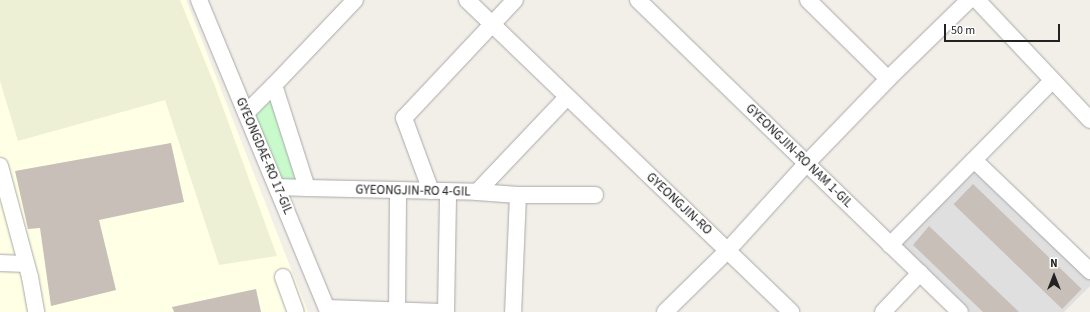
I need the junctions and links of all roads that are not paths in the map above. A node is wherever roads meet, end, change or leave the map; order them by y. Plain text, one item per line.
1 (199, 0) edge
2 (355, 0) edge
3 (467, 0) edge
4 (515, 0) edge
5 (638, 0) edge
6 (808, 0) edge
7 (969, 0) edge
8 (977, 0) edge
9 (491, 24) junction
10 (888, 79) junction
11 (1052, 81) junction
12 (274, 85) junction
13 (566, 97) junction
14 (246, 113) junction
15 (1090, 120) edge
16 (974, 160) junction
17 (806, 164) junction
18 (0, 166) edge
19 (277, 187) junction
20 (307, 188) junction
21 (398, 190) junction
22 (431, 191) junction
23 (448, 192) junction
24 (477, 192) junction
25 (518, 195) junction
26 (594, 195) dead end
27 (890, 244) junction
28 (728, 250) junction
29 (0, 263) edge
30 (26, 264) junction
31 (1090, 271) edge
32 (920, 273) junction
33 (283, 277) dead end
34 (328, 310) edge
35 (397, 311) edge
36 (36, 312) edge
37 (296, 312) edge
38 (441, 312) edge
39 (446, 312) edge
40 (513, 312) edge
41 (666, 312) edge
42 (791, 312) edge
43 (883, 312) edge
44 (960, 312) edge

1 - 14 street, GYEONGDAE-RO 17-GIL
2 - 12 street
3 - 9 street, GYEONGJIN-RO
4 - 9 street
5 - 17 street, GYEONGJIN-RO NAM 1-GIL
6 - 10 street
7 - 10 street
8 - 11 street
9 - 13 street, GYEONGJIN-RO
9 - 22 street
10 - 17 street
11 - 15 street
11 - 16 street
12 - 14 street
12 - 20 street
13 - 24 street
13 - 28 street, GYEONGJIN-RO
14 - 19 street, GYEONGDAE-RO 17-GIL
16 - 27 street
16 - 31 street
17 - 27 street, GYEONGJIN-RO NAM 1-GIL
17 - 28 street
18 - 30 street
19 - 20 street, GYEONGJIN-RO 4-GIL
19 - 34 street, GYEONGDAE-RO 17-GIL
20 - 21 street, GYEONGJIN-RO 4-GIL
21 - 22 street, GYEONGJIN-RO 4-GIL
21 - 35 street
22 - 23 street, GYEONGJIN-RO 4-GIL
23 - 24 street, GYEONGJIN-RO 4-GIL
23 - 39 street
24 - 25 street, GYEONGJIN-RO 4-GIL
25 - 26 street, GYEONGJIN-RO 4-GIL
25 - 40 street
27 - 32 street, GYEONGJIN-RO NAM 1-GIL
28 - 41 street
28 - 42 street, GYEONGJIN-RO
29 - 30 street
30 - 36 street
32 - 43 street
32 - 44 street, GYEONGJIN-RO NAM 1-GIL
33 - 37 street
34 - 35 street
35 - 38 street

